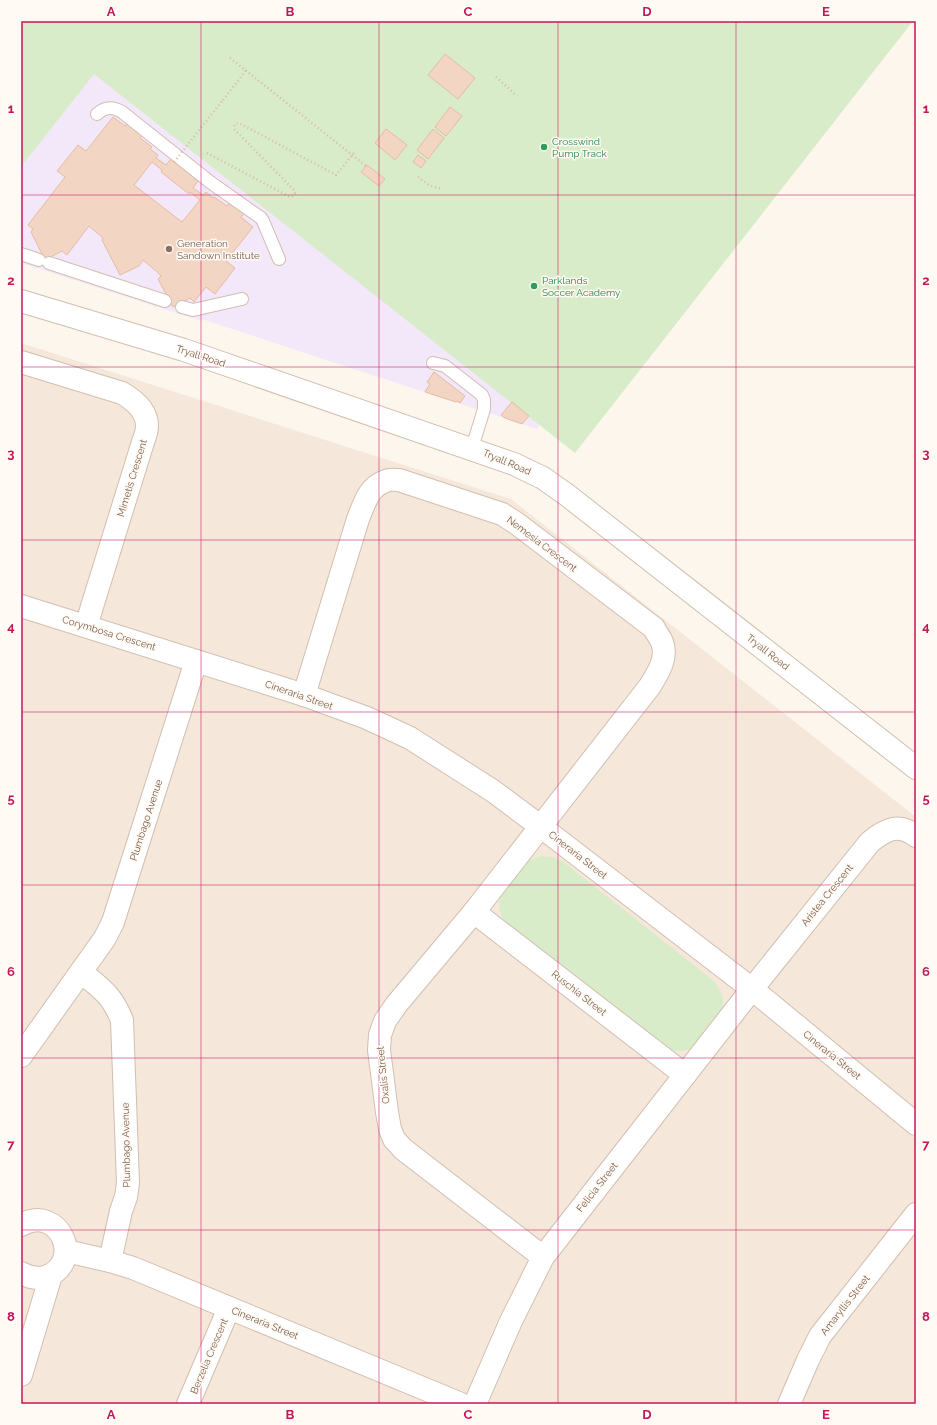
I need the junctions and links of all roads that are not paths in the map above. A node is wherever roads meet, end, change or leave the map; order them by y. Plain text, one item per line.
1 (97, 114) dead end
2 (21, 254) edge
3 (279, 259) dead end
4 (242, 299) dead end
5 (21, 301) edge
6 (165, 301) dead end
7 (182, 307) dead end
8 (21, 362) edge
9 (433, 363) dead end
10 (472, 448) junction
11 (21, 606) edge
12 (86, 626) junction
13 (196, 661) junction
14 (304, 695) junction
15 (916, 768) edge
16 (540, 826) junction
17 (916, 836) edge
18 (474, 912) junction
19 (81, 972) junction
20 (752, 989) junction
21 (21, 1056) edge
22 (685, 1075) junction
23 (916, 1124) edge
24 (916, 1214) edge
25 (21, 1225) edge
26 (66, 1251) junction
27 (543, 1257) junction
28 (110, 1261) junction
29 (21, 1273) edge
30 (51, 1275) junction
31 (229, 1308) junction
32 (23, 1364) edge
33 (188, 1404) edge
34 (461, 1404) edge
35 (475, 1404) edge
36 (789, 1404) edge

1 - 3 lane
2 - 6 lane
4 - 7 lane
5 - 10 street, Tryall Road
8 - 12 street, Mimetis Crescent
9 - 10 lane
10 - 15 street, Tryall Road
11 - 12 street, Corymbosa Crescent
12 - 13 street, Corymbosa Crescent
13 - 14 street, Cineraria Street
13 - 19 street, Plumbago Avenue
14 - 16 street, Cineraria Street
14 - 16 street, Nemesia Crescent
16 - 18 street, Oxalis Street
16 - 20 street, Cineraria Street
17 - 20 street, Aristea Crescent
18 - 22 street, Ruschia Street
18 - 27 street, Oxalis Street
19 - 21 street, Plumbago Avenue
19 - 28 street, Plumbago Avenue
20 - 22 street, Felicia Street
20 - 23 street, Cineraria Street
22 - 27 street, Felicia Street
24 - 36 street, Amaryllis Street
25 - 26 street
26 - 28 street, Cineraria Street
26 - 30 street
27 - 35 street, Felicia Street
28 - 31 street, Cineraria Street
29 - 30 street
30 - 32 street
31 - 33 street, Berzelia Crescent
31 - 34 street, Cineraria Street

